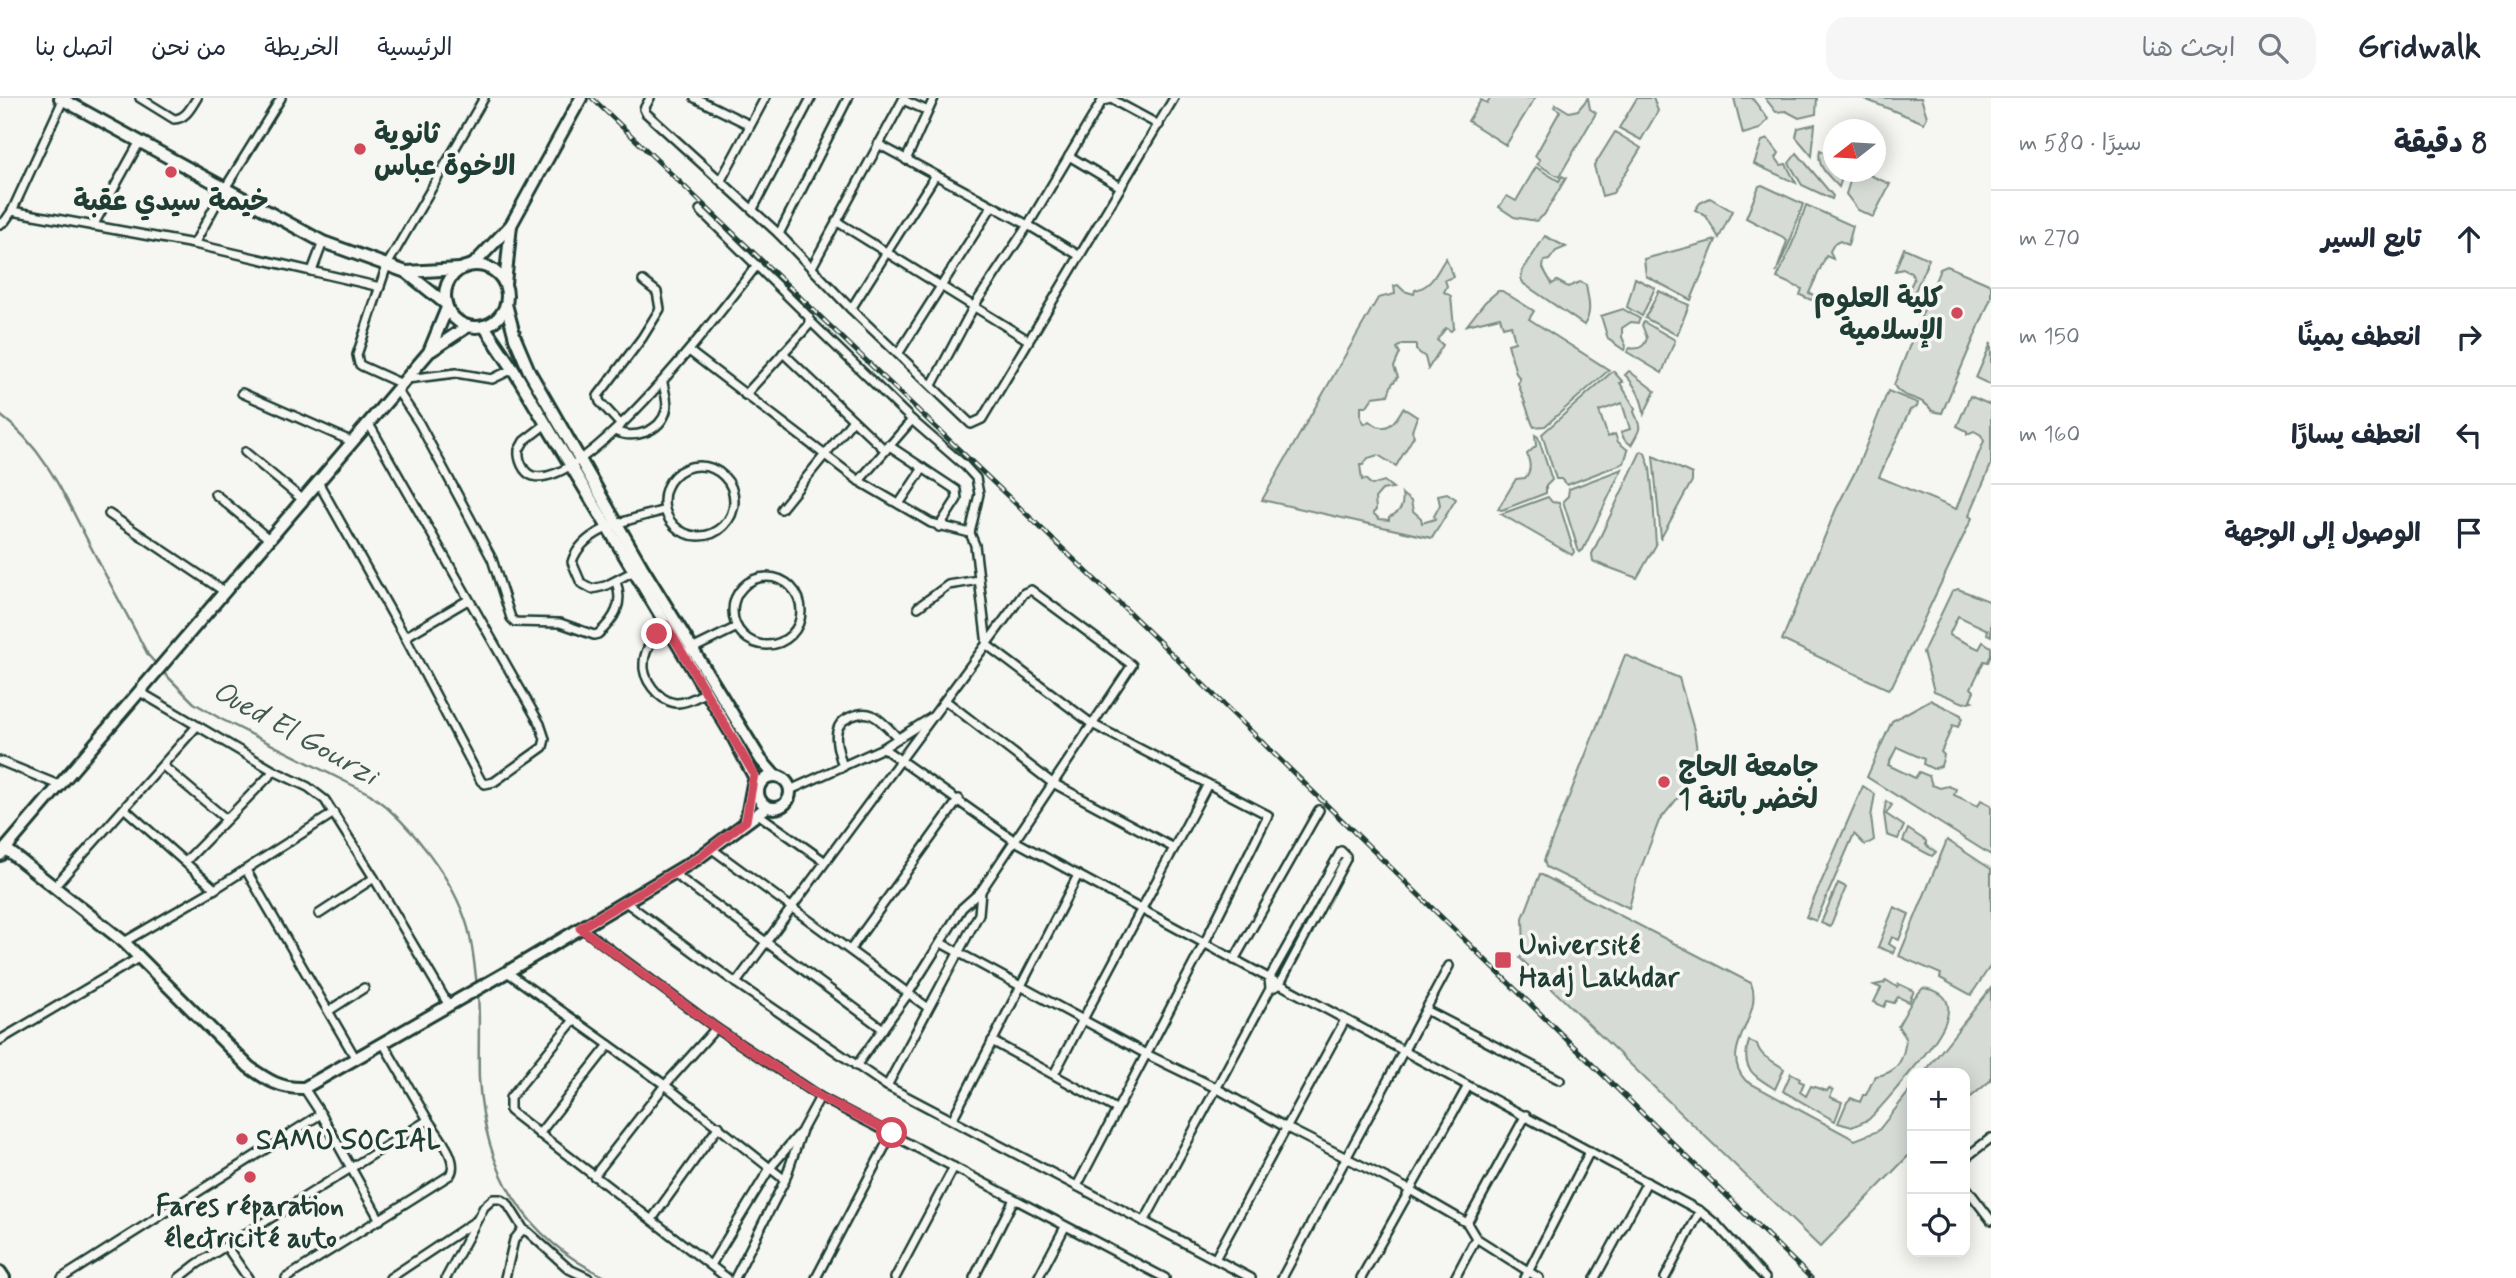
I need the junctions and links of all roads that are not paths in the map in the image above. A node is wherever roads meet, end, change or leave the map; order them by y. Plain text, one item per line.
1 (140, 98) edge
2 (197, 98) edge
3 (281, 98) edge
4 (484, 98) edge
5 (581, 98) edge
6 (650, 98) edge
7 (695, 98) edge
8 (765, 98) edge
9 (811, 98) edge
10 (848, 98) edge
11 (934, 98) edge
12 (1174, 98) edge
13 (61, 99) edge
14 (904, 99) edge
15 (928, 111) junction
16 (750, 125) junction
17 (1159, 125) junction
18 (139, 143) junction
19 (878, 144) junction
20 (1069, 156) junction
21 (906, 160) junction
22 (935, 176) junction
23 (721, 180) junction
24 (1121, 187) junction
25 (224, 190) junction
26 (992, 206) junction
27 (753, 209) junction
28 (700, 210) dead end
29 (12, 211) junction
30 (836, 221) junction
31 (0, 223) edge
32 (511, 225) junction
33 (1028, 225) junction
34 (93, 226) junction
35 (779, 234) junction
36 (323, 242) junction
37 (194, 244) junction
38 (887, 252) junction
39 (1080, 256) junction
40 (387, 265) junction
41 (473, 265) junction
42 (757, 265) junction
43 (812, 267) junction
44 (460, 269) junction
45 (312, 271) junction
46 (406, 272) junction
47 (643, 281) dead end
48 (505, 284) junction
49 (380, 287) junction
50 (940, 287) junction
51 (506, 304) junction
52 (447, 306) junction
53 (974, 306) junction
54 (851, 309) junction
55 (810, 321) junction
56 (468, 326) junction
57 (484, 326) junction
58 (1028, 340) junction
59 (689, 351) junction
60 (429, 352) junction
61 (783, 353) junction
62 (898, 354) junction
63 (513, 369) junction
64 (663, 383) junction
65 (402, 384) junction
66 (932, 385) junction
67 (242, 393) dead end
68 (745, 395) junction
69 (853, 420) junction
70 (912, 420) junction
71 (369, 424) junction
72 (545, 424) junction
73 (618, 428) junction
74 (353, 442) junction
75 (886, 447) junction
76 (245, 452) dead end
77 (825, 455) junction
78 (574, 461) junction
79 (923, 468) junction
80 (859, 481) junction
81 (318, 482) junction
82 (215, 494) dead end
83 (303, 500) junction
84 (899, 504) junction
85 (781, 509) dead end
86 (665, 510) junction
87 (109, 514) dead end
88 (612, 526) junction
89 (939, 527) junction
90 (970, 533) junction
91 (270, 540) junction
92 (638, 569) junction
93 (979, 580) junction
94 (616, 582) junction
95 (225, 592) junction
96 (468, 600) junction
97 (918, 607) dead end
98 (666, 625) junction
99 (737, 627) junction
100 (405, 637) junction
101 (987, 645) junction
102 (688, 651) junction
103 (140, 692) junction
104 (706, 692) junction
105 (946, 701) junction
106 (934, 716) junction
107 (1091, 724) junction
108 (197, 726) junction
109 (898, 738) junction
110 (883, 748) junction
111 (903, 760) junction
112 (0, 761) edge
113 (163, 766) junction
114 (843, 767) junction
115 (274, 771) junction
116 (754, 774) junction
117 (775, 776) junction
118 (1051, 782) junction
119 (1208, 784) junction
120 (61, 786) junction
121 (759, 786) junction
122 (790, 790) junction
123 (959, 799) junction
124 (125, 809) junction
125 (762, 810) junction
126 (1319, 810) dead end
127 (334, 813) junction
128 (226, 819) junction
129 (746, 821) junction
130 (1015, 841) junction
131 (1174, 848) junction
132 (712, 849) junction
133 (3, 852) edge
134 (186, 861) junction
135 (824, 861) junction
136 (246, 870) junction
137 (673, 873) junction
138 (1077, 875) junction
139 (374, 878) junction
140 (55, 886) junction
141 (215, 889) junction
142 (981, 891) junction
143 (624, 901) junction
144 (791, 906) junction
145 (1141, 910) junction
146 (319, 914) dead end
147 (580, 928) junction
148 (766, 941) junction
149 (124, 942) junction
150 (941, 943) junction
151 (1204, 944) junction
152 (850, 950) junction
153 (958, 953) junction
154 (140, 957) junction
155 (1234, 960) junction
156 (1449, 966) dead end
157 (507, 972) junction
158 (1269, 979) junction
159 (736, 983) junction
160 (1279, 985) junction
161 (1021, 986) junction
162 (364, 988) dead end
163 (1270, 989) junction
164 (908, 994) junction
165 (448, 1004) junction
166 (927, 1007) junction
167 (330, 1010) junction
168 (1426, 1010) junction
169 (573, 1020) junction
170 (1083, 1020) junction
171 (1345, 1020) junction
172 (716, 1028) junction
173 (883, 1029) junction
174 (0, 1040) edge
175 (992, 1041) junction
176 (383, 1043) junction
177 (609, 1045) junction
178 (1404, 1051) junction
179 (1146, 1054) junction
180 (356, 1059) junction
181 (856, 1066) junction
182 (1054, 1074) junction
183 (1560, 1080) dead end
184 (665, 1085) junction
185 (887, 1086) junction
186 (1468, 1086) junction
187 (304, 1088) junction
188 (1216, 1088) junction
189 (820, 1097) junction
190 (1116, 1109) junction
191 (321, 1114) junction
192 (1526, 1115) junction
193 (428, 1120) junction
194 (952, 1120) junction
195 (719, 1126) junction
196 (1287, 1128) junction
197 (802, 1130) junction
198 (892, 1133) junction
199 (539, 1134) junction
200 (1991, 1138) edge
201 (1590, 1152) junction
202 (1970, 1154) edge
203 (1347, 1158) junction
204 (954, 1167) junction
205 (352, 1168) junction
206 (770, 1168) junction
207 (594, 1176) junction
208 (785, 1180) junction
209 (1647, 1182) junction
210 (1077, 1186) junction
211 (1410, 1190) junction
212 (1970, 1193) edge
213 (1014, 1199) junction
214 (1700, 1211) junction
215 (652, 1219) junction
216 (380, 1220) junction
217 (1991, 1220) edge
218 (476, 1221) junction
219 (1144, 1222) junction
220 (1468, 1223) junction
221 (1065, 1227) junction
222 (524, 1230) junction
223 (1476, 1238) junction
224 (226, 1246) junction
225 (1215, 1259) junction
226 (711, 1265) junction
227 (569, 1269) junction
228 (0, 1272) edge
229 (1526, 1275) edge
230 (1666, 1276) edge
231 (1, 1278) edge
232 (62, 1278) edge
233 (179, 1278) edge
234 (248, 1278) edge
235 (287, 1278) edge
236 (390, 1278) edge
237 (446, 1278) edge
238 (505, 1278) edge
239 (566, 1278) edge
240 (588, 1278) edge
241 (727, 1278) edge
242 (735, 1278) edge
243 (816, 1278) edge
244 (895, 1278) edge
245 (974, 1278) edge
246 (1038, 1278) edge
247 (1165, 1278) edge
248 (1251, 1278) edge
249 (1282, 1278) edge
250 (1361, 1278) edge
251 (1455, 1278) edge
252 (1539, 1278) edge
253 (1595, 1278) edge
254 (1676, 1278) edge
255 (1765, 1278) edge

1 - 2 street
3 - 25 street
4 - 40 street
5 - 32 street
6 - 23 street
7 - 16 street
8 - 16 street
9 - 27 street
10 - 35 street
11 - 15 street
12 - 17 street
13 - 18 street
13 - 29 street
14 - 15 street
14 - 19 street
15 - 21 street
16 - 23 street
17 - 20 street
17 - 24 street
18 - 25 street
18 - 34 street
19 - 21 street
19 - 30 street
20 - 24 street
20 - 33 street
21 - 22 street
22 - 26 street
22 - 38 street
23 - 27 street
24 - 39 street
25 - 36 street
25 - 37 street
26 - 33 street
26 - 50 street
27 - 35 street
28 - 42 street
29 - 31 street
29 - 34 street
30 - 38 street
30 - 43 street
32 - 41 street
32 - 48 street
33 - 39 street
33 - 53 street
34 - 37 street
35 - 43 street
36 - 40 street
36 - 45 street
37 - 45 street
38 - 50 street
38 - 54 street
39 - 58 street
40 - 46 street
40 - 49 street
41 - 44 street
41 - 48 street
42 - 55 street
42 - 59 street
43 - 54 street
44 - 46 street
44 - 52 street
45 - 49 street
46 - 52 street
47 - 73 street
48 - 51 street
49 - 65 street
50 - 53 street
50 - 62 street
51 - 57 street
51 - 78 street
52 - 56 street
52 - 60 street
53 - 58 street
53 - 66 street
54 - 62 street
55 - 61 street
55 - 70 street
56 - 57 street
56 - 60 street
57 - 63 street
58 - 66 street
59 - 64 street
59 - 68 street
60 - 65 street
61 - 68 street
61 - 69 street
62 - 66 street
63 - 65 street
63 - 72 street
64 - 73 street
64 - 73 street
65 - 71 street
65 - 94 street
67 - 74 street
68 - 77 street
69 - 75 street
69 - 77 street
70 - 75 street
70 - 90 street
71 - 74 street
71 - 96 street
72 - 78 street
72 - 78 street
73 - 78 street
74 - 81 street
75 - 79 street
75 - 80 street
76 - 83 street
77 - 80 street
77 - 85 street
78 - 88 street
79 - 84 street
79 - 89 street
80 - 84 street
81 - 83 street
81 - 100 street
82 - 91 street
83 - 91 street
84 - 89 street
86 - 86 street
86 - 88 street
87 - 95 street
88 - 92 street
88 - 94 street
89 - 90 street
90 - 93 street
91 - 95 street
92 - 94 street
92 - 98 street
92 - 102 street
93 - 97 street
93 - 101 street
95 - 103 street
96 - 100 street
96 - 100 street
98 - 102 street
98 - 104 street
99 - 99 street
99 - 102 street
101 - 105 street
101 - 107 street
101 - 107 street
102 - 104 street
102 - 117 street
103 - 108 street
103 - 120 street
104 - 116 street
105 - 106 street
105 - 118 street
106 - 109 street
106 - 111 street
107 - 118 street
107 - 119 street
108 - 113 street
108 - 115 street
109 - 110 street
109 - 114 street
110 - 111 street
110 - 114 street
111 - 123 street
111 - 135 street
112 - 120 street
113 - 124 street
113 - 128 street
114 - 122 street
115 - 127 street
115 - 128 street
116 - 121 street
116 - 129 street
117 - 121 street
117 - 122 street
118 - 130 street
118 - 131 street
119 - 131 street
119 - 151 street
120 - 133 street
121 - 125 street
122 - 125 street
123 - 130 street
123 - 152 street
124 - 134 street
124 - 140 street
125 - 129 street
125 - 135 street
126 - 155 street
127 - 136 street
127 - 139 street
128 - 134 street
129 - 132 street
130 - 138 street
130 - 142 street
131 - 145 street
132 - 137 street
132 - 144 street
133 - 140 street
134 - 141 street
135 - 144 street
136 - 141 street
136 - 167 street
137 - 143 street
137 - 148 street
138 - 145 street
138 - 161 street
139 - 146 street
139 - 165 street
140 - 149 street
141 - 149 street
142 - 150 street
142 - 153 street
143 - 147 street
143 - 159 street
144 - 148 street
144 - 152 street
145 - 151 street
145 - 170 street
147 - 157 street
147 - 172 street
148 - 159 street
148 - 173 street
149 - 154 street
150 - 153 street
150 - 164 street
151 - 155 street
151 - 179 street
152 - 164 street
153 - 161 street
153 - 166 street
154 - 174 street
154 - 187 street
155 - 158 street
156 - 168 street
157 - 165 street
157 - 169 street
158 - 160 street
158 - 160 street
158 - 163 street
159 - 181 street
160 - 163 street
160 - 171 street
161 - 170 street
161 - 175 street
162 - 167 street
163 - 188 street
164 - 166 street
164 - 173 street
165 - 176 street
166 - 185 street
167 - 180 street
168 - 178 street
168 - 183 street
169 - 177 street
169 - 199 street
170 - 179 street
170 - 182 street
171 - 178 street
171 - 196 street
172 - 184 street
172 - 189 street
173 - 181 street
175 - 182 street
175 - 194 street
176 - 180 street
176 - 193 street
177 - 184 street
177 - 199 street
178 - 186 street
178 - 203 street
179 - 188 street
179 - 190 street
180 - 187 street
181 - 185 street
182 - 190 street
184 - 195 street
184 - 207 street
185 - 194 street
186 - 192 street
186 - 211 street
187 - 191 street
188 - 196 street
188 - 219 street
189 - 197 street
189 - 198 street
190 - 210 street
191 - 205 street
191 - 232 street
192 - 201 street
192 - 220 street
193 - 205 street
193 - 216 street
194 - 210 street
195 - 206 street
195 - 215 street
196 - 203 street
196 - 225 street
197 - 206 street
197 - 208 street
198 - 204 street
198 - 243 street
199 - 207 street
200 - 202 street
201 - 209 street
201 - 229 street
203 - 211 street
203 - 249 street
204 - 213 street
204 - 244 street
205 - 216 street
205 - 224 street
206 - 208 street
206 - 226 street
207 - 215 street
208 - 242 street
209 - 214 street
209 - 253 street
210 - 219 street
211 - 220 street
211 - 250 street
212 - 217 street
213 - 221 street
213 - 245 street
214 - 230 street
214 - 255 street
215 - 226 street
216 - 235 street
218 - 222 street
218 - 236 street
218 - 237 street
219 - 225 street
220 - 223 street
221 - 246 street
221 - 247 street
222 - 227 street
222 - 238 street
223 - 229 street
223 - 251 street
224 - 233 street
224 - 234 street
225 - 248 street
226 - 241 street
227 - 239 street
227 - 240 street
228 - 231 street
229 - 252 street
230 - 254 street

